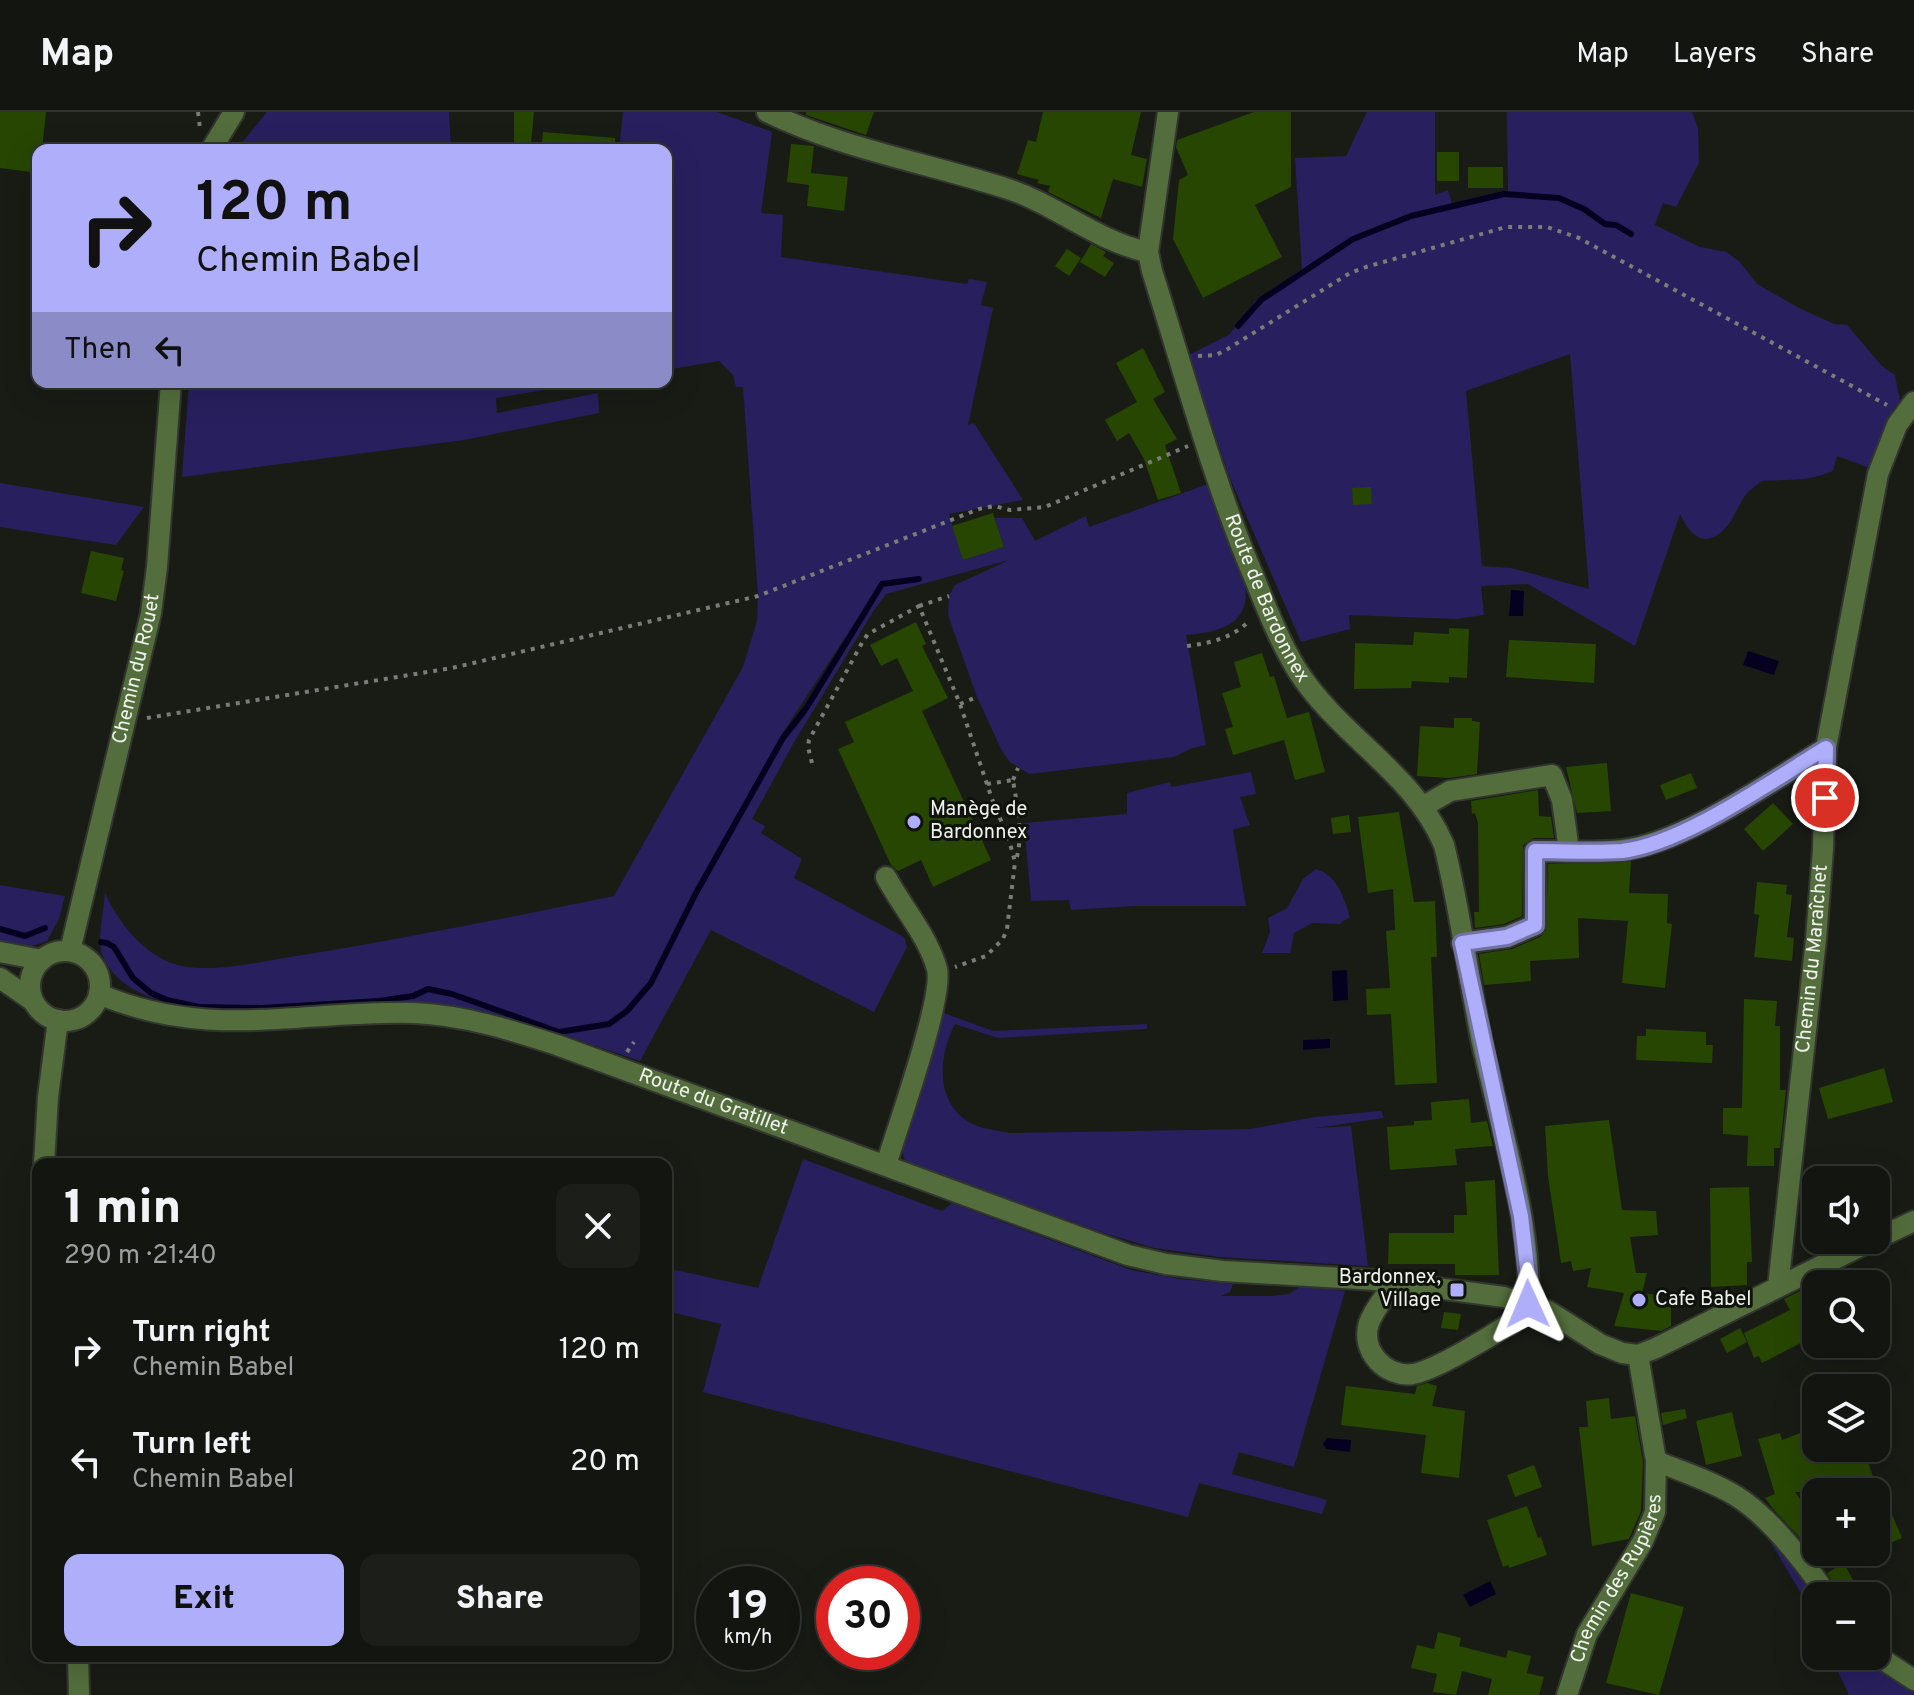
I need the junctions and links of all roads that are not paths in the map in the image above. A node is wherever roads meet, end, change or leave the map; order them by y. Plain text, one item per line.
1 (234, 112) edge
2 (767, 112) edge
3 (1168, 112) edge
4 (215, 144) edge
5 (1148, 252) junction
6 (171, 388) edge
7 (1908, 408) edge
8 (1826, 748) junction
9 (1424, 806) junction
10 (1569, 851) junction
11 (886, 877) dead end
12 (1462, 943) junction
13 (70, 951) junction
14 (0, 952) edge
15 (42, 960) junction
16 (0, 978) edge
17 (99, 994) junction
18 (33, 1001) junction
19 (58, 1020) junction
20 (44, 1158) edge
21 (886, 1165) junction
22 (1914, 1221) edge
23 (1890, 1232) edge
24 (1844, 1254) edge
25 (1396, 1282) junction
26 (1778, 1287) junction
27 (1528, 1304) junction
28 (1638, 1355) junction
29 (1656, 1461) junction
30 (1818, 1582) edge
31 (78, 1662) edge
32 (1890, 1664) edge
33 (1914, 1680) edge
34 (79, 1695) edge
35 (1567, 1695) edge

1 - 4 street
2 - 5 street
3 - 5 street
5 - 9 street, Route de Bardonnex
6 - 13 street, Chemin du Rouet
7 - 8 street, Chemin du Maraîchet
8 - 10 street
8 - 26 street, Chemin du Maraîchet
9 - 10 street
9 - 12 street, Route de Bardonnex
10 - 12 street
11 - 21 street
12 - 27 street, Route de Bardonnex
13 - 15 street
13 - 17 street
14 - 15 street
15 - 18 street
16 - 18 street
17 - 19 street
17 - 21 street, Route du Gratillet
18 - 19 street
19 - 20 street
21 - 25 street, Route du Gratillet
22 - 23 street
24 - 26 street
25 - 27 street, Route du Gratillet
25 - 27 street
26 - 28 street
27 - 28 street, Route du Gratillet
28 - 29 street, Chemin des Rupières
29 - 30 street
29 - 35 street, Chemin des Rupières
31 - 34 street
32 - 33 street

